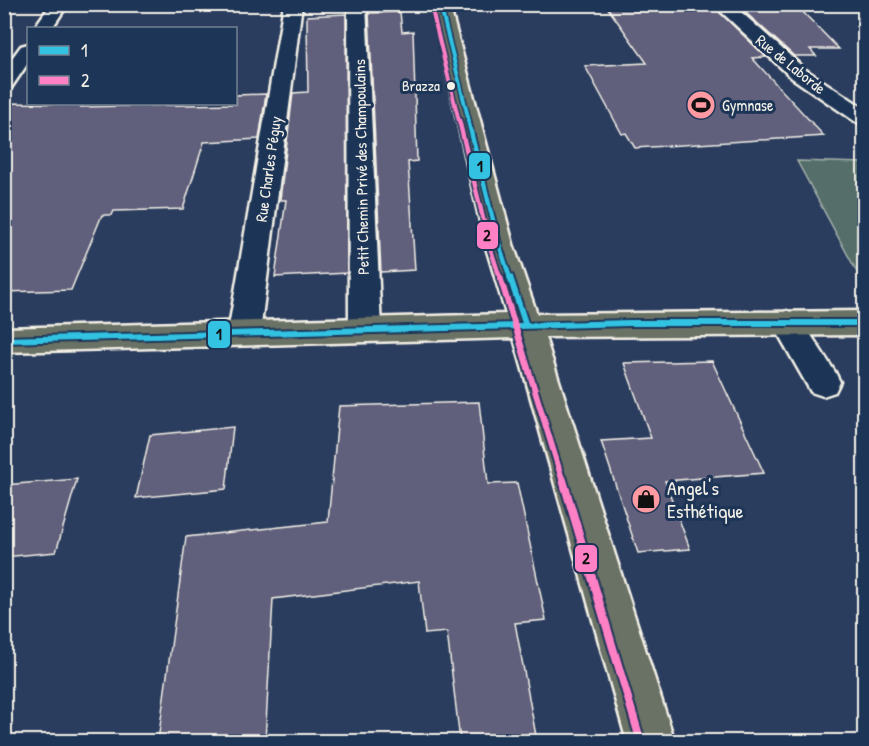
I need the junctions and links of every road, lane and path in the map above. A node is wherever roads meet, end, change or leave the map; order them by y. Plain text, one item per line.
1 (60, 4) edge
2 (292, 4) edge
3 (357, 4) edge
4 (440, 4) edge
5 (721, 4) edge
6 (45, 27) edge
7 (27, 51) edge
8 (4, 84) edge
9 (864, 117) edge
10 (787, 323) junction
11 (864, 323) edge
12 (526, 326) junction
13 (365, 329) junction
14 (244, 333) junction
15 (4, 340) edge
16 (823, 382) dead end
17 (651, 741) edge

1 - 6 street
2 - 14 street, Rue Charles Péguy
3 - 13 street, Petit Chemin Privé des Champoulains
4 - 12 main road
5 - 9 street, Rue de Laborde
7 - 8 street
10 - 11 main road
10 - 12 main road
10 - 16 street
12 - 13 main road
12 - 17 main road
13 - 14 main road
14 - 15 main road

